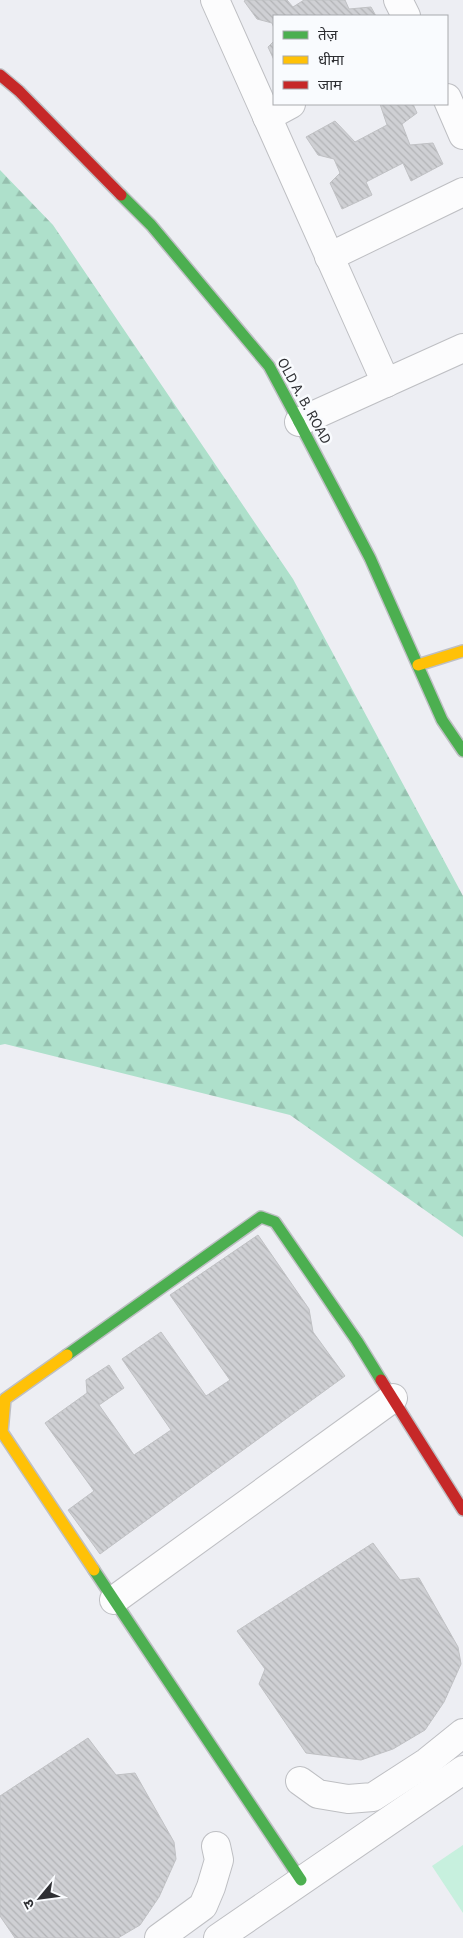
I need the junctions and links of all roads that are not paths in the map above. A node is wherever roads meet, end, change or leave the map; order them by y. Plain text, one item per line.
1 (215, 0) edge
2 (398, 0) edge
3 (406, 15) edge
4 (0, 75) edge
5 (448, 100) edge
6 (289, 105) edge
7 (267, 117) junction
8 (463, 135) edge
9 (463, 192) edge
10 (330, 257) junction
11 (463, 348) edge
12 (386, 383) junction
13 (299, 422) junction
14 (463, 651) edge
15 (418, 665) junction
16 (463, 752) edge
17 (393, 1398) junction
18 (463, 1510) edge
19 (114, 1600) junction
20 (463, 1733) edge
21 (427, 1762) junction
22 (463, 1770) edge
23 (300, 1781) dead end
24 (441, 1785) junction
25 (216, 1846) dead end
26 (301, 1880) junction
27 (220, 1937) edge
28 (159, 1938) edge

1 - 7 street
2 - 3 street
4 - 13 street, OLD A. B. ROAD
5 - 8 street
6 - 7 street
7 - 10 street
9 - 10 street
10 - 12 street
11 - 12 street
12 - 13 street
13 - 15 street, OLD A. B. ROAD
14 - 15 street
15 - 16 street, OLD A. B. ROAD
17 - 18 street
17 - 19 street
17 - 19 street
19 - 26 street
20 - 21 street
21 - 23 street
21 - 24 street
22 - 24 street
24 - 26 street
25 - 28 street
26 - 27 street

